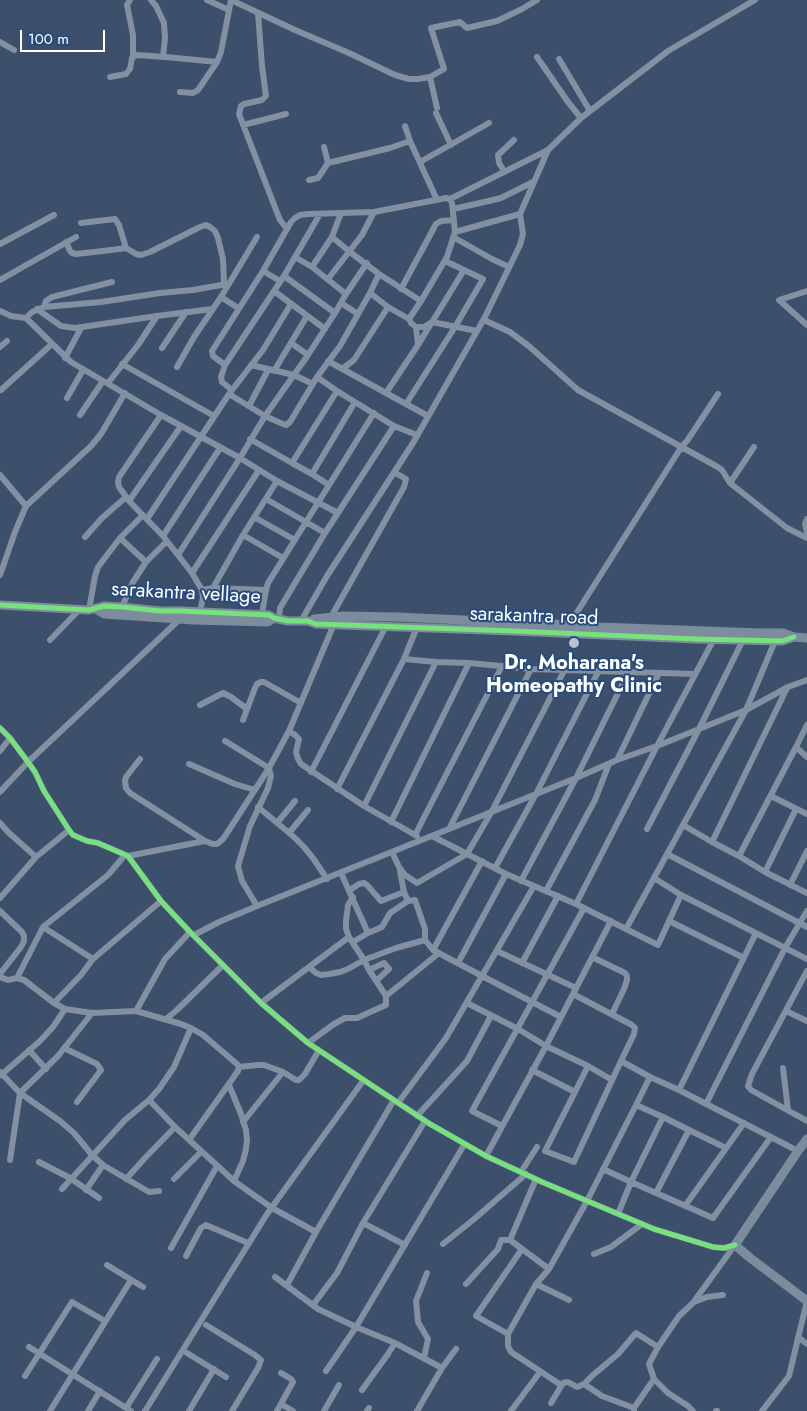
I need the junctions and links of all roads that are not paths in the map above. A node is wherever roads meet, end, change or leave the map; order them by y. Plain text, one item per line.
1 (130, 0) edge
2 (151, 0) edge
3 (207, 0) edge
4 (231, 0) edge
5 (537, 0) edge
6 (755, 0) edge
7 (229, 10) junction
8 (258, 13) junction
9 (0, 42) edge
10 (14, 50) dead end
11 (133, 56) junction
12 (163, 57) junction
13 (537, 57) dead end
14 (559, 59) dead end
15 (217, 62) junction
16 (110, 77) dead end
17 (430, 77) junction
18 (180, 92) dead end
19 (590, 111) junction
20 (286, 114) dead end
21 (581, 118) junction
22 (489, 123) dead end
23 (243, 124) junction
24 (405, 126) dead end
25 (514, 140) dead end
26 (410, 141) junction
27 (451, 145) junction
28 (324, 146) dead end
29 (548, 150) junction
30 (420, 162) junction
31 (328, 163) junction
32 (504, 171) junction
33 (308, 180) dead end
34 (533, 182) junction
35 (450, 199) junction
36 (438, 200) junction
37 (453, 208) junction
38 (374, 212) junction
39 (341, 213) junction
40 (320, 214) junction
41 (520, 214) junction
42 (54, 215) dead end
43 (454, 220) junction
44 (81, 223) dead end
45 (287, 229) junction
46 (454, 234) junction
47 (76, 237) dead end
48 (257, 237) dead end
49 (332, 237) junction
50 (66, 242) junction
51 (0, 244) edge
52 (126, 248) junction
53 (350, 252) junction
54 (295, 257) junction
55 (445, 261) junction
56 (367, 263) junction
57 (312, 267) junction
58 (509, 267) junction
59 (464, 270) junction
60 (264, 271) junction
61 (379, 274) junction
62 (282, 279) junction
63 (328, 279) junction
64 (0, 280) edge
65 (112, 282) dead end
66 (226, 284) junction
67 (401, 289) junction
68 (274, 291) junction
69 (807, 291) edge
70 (370, 293) junction
71 (346, 294) junction
72 (221, 297) junction
73 (421, 301) junction
74 (341, 303) junction
75 (291, 304) junction
76 (388, 307) junction
77 (40, 308) junction
78 (238, 308) junction
79 (212, 309) junction
80 (0, 311) edge
81 (186, 312) junction
82 (335, 313) junction
83 (358, 314) junction
84 (157, 316) junction
85 (307, 316) junction
86 (26, 318) junction
87 (409, 319) junction
88 (484, 320) junction
89 (432, 322) junction
90 (807, 324) edge
91 (416, 327) junction
92 (455, 327) junction
93 (81, 328) junction
94 (325, 329) junction
95 (477, 331) junction
96 (7, 341) dead end
97 (291, 343) junction
98 (52, 344) junction
99 (418, 345) junction
100 (0, 347) edge
101 (162, 348) dead end
102 (308, 355) junction
103 (66, 358) junction
104 (328, 361) junction
105 (122, 364) junction
106 (225, 365) junction
107 (250, 366) junction
108 (177, 367) dead end
109 (342, 369) junction
110 (84, 370) junction
111 (271, 370) junction
112 (294, 375) junction
113 (317, 377) junction
114 (106, 382) junction
115 (313, 384) junction
116 (1, 390) edge
117 (337, 391) junction
118 (230, 392) junction
119 (125, 393) junction
120 (386, 393) junction
121 (718, 394) dead end
122 (67, 398) dead end
123 (355, 402) junction
124 (406, 404) junction
125 (249, 406) junction
126 (374, 413) junction
127 (80, 415) dead end
128 (161, 415) junction
129 (214, 416) junction
130 (266, 416) junction
131 (428, 416) junction
132 (181, 426) junction
133 (394, 426) junction
134 (417, 435) junction
135 (200, 436) junction
136 (250, 439) junction
137 (682, 446) junction
138 (754, 447) dead end
139 (220, 448) junction
140 (240, 458) junction
141 (292, 463) junction
142 (259, 470) junction
143 (394, 472) junction
144 (312, 474) junction
145 (0, 475) edge
146 (277, 481) junction
147 (730, 483) junction
148 (329, 484) junction
149 (128, 499) junction
150 (266, 499) junction
151 (318, 503) junction
152 (26, 506) junction
153 (338, 514) junction
154 (145, 517) junction
155 (254, 517) junction
156 (807, 520) edge
157 (307, 523) junction
158 (807, 532) edge
159 (325, 533) junction
160 (242, 535) junction
161 (85, 537) dead end
162 (120, 538) junction
163 (807, 538) edge
164 (165, 539) junction
165 (295, 540) junction
166 (178, 555) junction
167 (283, 558) junction
168 (146, 562) junction
169 (192, 573) junction
170 (0, 574) edge
171 (213, 588) junction
172 (202, 590) junction
173 (266, 590) junction
174 (0, 605) edge
175 (122, 607) junction
176 (88, 609) junction
177 (200, 612) junction
178 (180, 618) junction
179 (261, 618) junction
180 (276, 618) junction
181 (304, 621) junction
182 (333, 621) junction
183 (569, 625) junction
184 (386, 626) junction
185 (417, 627) junction
186 (794, 637) junction
187 (807, 638) edge
188 (714, 639) junction
189 (50, 640) dead end
190 (743, 640) junction
191 (775, 640) junction
192 (404, 659) junction
193 (436, 662) junction
194 (469, 662) junction
195 (502, 666) junction
196 (531, 669) junction
197 (564, 671) junction
198 (598, 672) junction
199 (628, 673) junction
200 (660, 674) junction
201 (695, 674) junction
202 (807, 680) edge
203 (788, 687) junction
204 (301, 703) junction
205 (200, 705) dead end
206 (247, 709) junction
207 (746, 710) junction
208 (243, 720) dead end
209 (807, 725) edge
210 (0, 728) edge
211 (699, 729) junction
212 (289, 731) junction
213 (10, 738) junction
214 (225, 741) dead end
215 (657, 746) junction
216 (796, 747) junction
217 (0, 751) edge
218 (807, 757) edge
219 (140, 759) dead end
220 (617, 760) junction
221 (28, 762) junction
222 (189, 764) dead end
223 (609, 764) junction
224 (269, 768) junction
225 (311, 772) junction
226 (576, 778) junction
227 (337, 788) junction
228 (255, 790) junction
229 (0, 792) edge
230 (536, 794) junction
231 (771, 796) junction
232 (295, 801) dead end
233 (364, 806) junction
234 (258, 807) junction
235 (796, 809) junction
236 (308, 810) dead end
237 (492, 811) junction
238 (807, 814) edge
239 (391, 822) junction
240 (0, 823) edge
241 (277, 823) junction
242 (683, 825) junction
243 (449, 829) junction
244 (647, 829) dead end
245 (68, 830) junction
246 (289, 832) junction
247 (415, 835) junction
248 (432, 836) junction
249 (423, 840) junction
250 (205, 841) junction
251 (712, 842) junction
252 (807, 851) edge
253 (392, 852) junction
254 (467, 854) junction
255 (667, 854) junction
256 (127, 855) junction
257 (739, 856) junction
258 (36, 857) junction
259 (482, 861) junction
260 (399, 867) junction
261 (495, 868) junction
262 (765, 872) junction
263 (341, 873) junction
264 (506, 874) junction
265 (654, 878) junction
266 (327, 879) junction
267 (521, 880) junction
268 (790, 885) junction
269 (534, 886) junction
270 (546, 891) junction
271 (404, 892) junction
272 (351, 893) junction
273 (807, 893) edge
274 (681, 894) junction
275 (558, 896) junction
276 (0, 898) edge
277 (161, 901) junction
278 (408, 901) junction
279 (576, 904) junction
280 (257, 906) junction
281 (584, 908) junction
282 (0, 911) edge
283 (807, 911) edge
284 (611, 920) junction
285 (669, 921) junction
286 (800, 924) junction
287 (43, 927) junction
288 (807, 927) edge
289 (626, 929) junction
290 (368, 933) junction
291 (756, 933) junction
292 (192, 934) junction
293 (351, 939) junction
294 (425, 940) junction
295 (785, 948) junction
296 (497, 950) junction
297 (436, 951) junction
298 (592, 956) junction
299 (744, 958) junction
300 (93, 959) junction
301 (807, 959) edge
302 (364, 960) junction
303 (458, 963) junction
304 (522, 963) junction
305 (223, 964) junction
306 (310, 967) junction
307 (368, 970) junction
308 (807, 971) edge
309 (547, 974) junction
310 (0, 976) edge
311 (482, 976) junction
312 (17, 978) junction
313 (376, 981) junction
314 (800, 985) junction
315 (807, 989) edge
316 (574, 991) junction
317 (386, 996) junction
318 (54, 1003) junction
319 (261, 1003) junction
320 (467, 1003) junction
321 (532, 1003) junction
322 (65, 1009) junction
323 (136, 1011) junction
324 (786, 1011) junction
325 (92, 1013) junction
326 (612, 1014) junction
327 (491, 1016) junction
328 (561, 1017) junction
329 (166, 1019) junction
330 (807, 1021) edge
331 (192, 1028) junction
332 (518, 1029) junction
333 (308, 1044) junction
334 (546, 1046) junction
335 (64, 1048) junction
336 (29, 1050) junction
337 (319, 1050) junction
338 (621, 1061) junction
339 (588, 1066) junction
340 (239, 1067) junction
341 (783, 1068) dead end
342 (46, 1069) junction
343 (532, 1070) junction
344 (283, 1072) junction
345 (1, 1074) edge
346 (650, 1076) junction
347 (612, 1080) junction
348 (363, 1081) junction
349 (229, 1085) junction
350 (679, 1090) junction
351 (575, 1092) junction
352 (20, 1094) junction
353 (149, 1100) junction
354 (77, 1102) dead end
355 (396, 1102) junction
356 (706, 1104) junction
357 (636, 1105) junction
358 (788, 1110) junction
359 (418, 1116) junction
360 (663, 1117) junction
361 (425, 1121) junction
362 (807, 1121) edge
363 (243, 1122) junction
364 (744, 1123) junction
365 (502, 1126) junction
366 (175, 1127) junction
367 (689, 1130) junction
368 (771, 1137) junction
369 (807, 1139) edge
370 (189, 1140) junction
371 (464, 1145) junction
372 (537, 1146) dead end
373 (726, 1148) junction
374 (798, 1151) junction
375 (201, 1152) junction
376 (92, 1155) junction
377 (486, 1156) junction
378 (10, 1160) dead end
379 (40, 1162) dead end
380 (104, 1165) junction
381 (216, 1166) junction
382 (604, 1169) junction
383 (523, 1173) junction
384 (70, 1178) junction
385 (126, 1179) junction
386 (174, 1179) dead end
387 (536, 1179) junction
388 (234, 1182) junction
389 (631, 1182) junction
390 (62, 1189) dead end
391 (86, 1190) junction
392 (159, 1191) dead end
393 (656, 1193) junction
394 (99, 1198) dead end
395 (588, 1201) junction
396 (685, 1206) junction
397 (272, 1208) junction
398 (618, 1214) junction
399 (363, 1224) junction
400 (642, 1224) junction
401 (316, 1232) junction
402 (510, 1240) junction
403 (248, 1244) junction
404 (442, 1244) dead end
405 (405, 1245) junction
406 (735, 1245) junction
407 (171, 1248) dead end
408 (522, 1249) junction
409 (594, 1254) dead end
410 (186, 1256) dead end
411 (107, 1265) dead end
412 (549, 1269) junction
413 (427, 1273) dead end
414 (275, 1277) dead end
415 (131, 1280) junction
416 (466, 1284) dead end
417 (536, 1284) junction
418 (286, 1286) junction
419 (143, 1287) dead end
420 (723, 1295) dead end
421 (569, 1300) dead end
422 (807, 1301) edge
423 (694, 1302) junction
424 (313, 1305) junction
425 (105, 1321) junction
426 (206, 1325) dead end
427 (356, 1327) junction
428 (508, 1334) junction
429 (798, 1337) junction
430 (395, 1343) junction
431 (807, 1344) edge
432 (29, 1347) dead end
433 (658, 1347) junction
434 (456, 1349) dead end
435 (187, 1353) dead end
436 (40, 1354) junction
437 (424, 1358) junction
438 (157, 1359) dead end
439 (442, 1368) junction
440 (214, 1369) junction
441 (326, 1372) dead end
442 (540, 1372) junction
443 (281, 1373) dead end
444 (72, 1374) junction
445 (25, 1376) dead end
446 (226, 1377) dead end
447 (654, 1379) junction
448 (584, 1384) junction
449 (339, 1385) dead end
450 (561, 1385) junction
451 (362, 1390) dead end
452 (100, 1391) junction
453 (551, 1403) dead end
454 (281, 1404) junction
455 (634, 1409) edge
456 (129, 1410) edge
457 (50, 1411) edge
458 (88, 1411) edge
459 (145, 1411) edge
460 (188, 1411) edge
461 (232, 1411) edge
462 (277, 1411) edge
463 (293, 1411) edge
464 (324, 1411) edge
465 (417, 1411) edge
466 (511, 1411) edge
467 (693, 1411) edge
468 (762, 1411) edge

1 - 11 street
2 - 12 street
3 - 7 street
4 - 7 street
4 - 8 street
5 - 17 street
6 - 19 street
7 - 15 street
8 - 17 street
8 - 23 street
9 - 10 street
11 - 12 street
11 - 16 street
12 - 15 street
13 - 21 street
14 - 19 street
15 - 18 street
17 - 27 street
19 - 21 street
20 - 23 street
21 - 29 street
22 - 27 street
23 - 45 street
24 - 26 street
25 - 32 street
26 - 30 street
26 - 31 street
27 - 30 street
28 - 31 street
29 - 32 street
29 - 34 street
30 - 36 street
31 - 33 street
32 - 35 street
34 - 37 street
34 - 41 street
35 - 36 street
35 - 37 street
36 - 38 street
37 - 43 street
38 - 39 street
38 - 53 street
39 - 40 street
39 - 49 street
40 - 45 street
40 - 54 street
41 - 46 street
41 - 58 street
42 - 51 street
43 - 46 street
43 - 67 street
44 - 52 street
45 - 60 street
46 - 55 street
46 - 58 street
47 - 50 street
48 - 66 street
49 - 53 street
49 - 57 street
50 - 52 street
50 - 64 street
52 - 66 street
53 - 56 street
53 - 63 street
54 - 57 street
54 - 62 street
55 - 59 street
55 - 73 street
56 - 61 street
56 - 71 street
57 - 63 street
58 - 88 street
59 - 89 street
59 - 92 street
60 - 62 street
60 - 78 street
61 - 67 street
61 - 70 street
62 - 68 street
62 - 82 street
63 - 71 street
65 - 77 street
66 - 72 street
66 - 77 street
67 - 73 street
68 - 75 street
68 - 106 street
69 - 90 street
70 - 76 street
70 - 83 street
71 - 74 street
72 - 78 street
72 - 79 street
73 - 87 street
74 - 82 street
74 - 83 street
75 - 85 street
75 - 107 street
76 - 87 street
76 - 109 street
77 - 86 street
77 - 93 street
78 - 106 street
79 - 81 street
79 - 108 street
80 - 86 street
81 - 84 street
81 - 101 street
82 - 94 street
83 - 104 street
84 - 93 street
84 - 105 street
85 - 94 street
85 - 97 street
86 - 98 street
87 - 91 street
88 - 95 street
88 - 137 street
89 - 91 street
89 - 92 street
89 - 99 street
91 - 99 street
92 - 95 street
92 - 124 street
93 - 103 street
94 - 102 street
95 - 131 street
96 - 100 street
97 - 102 street
97 - 111 street
98 - 103 street
98 - 116 street
99 - 120 street
102 - 112 street
103 - 110 street
104 - 109 street
104 - 113 street
105 - 114 street
105 - 129 street
106 - 118 street
107 - 111 street
107 - 118 street
109 - 120 street
110 - 114 street
110 - 122 street
111 - 112 street
111 - 125 street
112 - 115 street
112 - 130 street
113 - 115 street
113 - 117 street
114 - 119 street
114 - 127 street
115 - 130 street
117 - 123 street
117 - 141 street
118 - 125 street
118 - 129 street
119 - 128 street
119 - 152 street
120 - 124 street
121 - 137 street
123 - 126 street
123 - 144 street
124 - 131 street
125 - 130 street
126 - 133 street
126 - 148 street
128 - 132 street
128 - 149 street
129 - 135 street
130 - 136 street
131 - 134 street
132 - 135 street
132 - 149 street
133 - 134 street
133 - 153 street
134 - 143 street
135 - 139 street
135 - 154 street
136 - 140 street
136 - 141 street
137 - 147 street
137 - 183 street
138 - 147 street
139 - 140 street
139 - 164 street
140 - 142 street
140 - 166 street
141 - 144 street
142 - 146 street
142 - 169 street
143 - 181 street
143 - 182 street
144 - 148 street
145 - 152 street
146 - 150 street
146 - 151 street
147 - 163 street
148 - 151 street
149 - 154 street
149 - 161 street
150 - 155 street
150 - 157 street
151 - 153 street
151 - 157 street
152 - 170 street
153 - 159 street
154 - 162 street
154 - 164 street
155 - 160 street
155 - 165 street
156 - 158 street
157 - 159 street
157 - 165 street
159 - 180 street
160 - 167 street
160 - 171 street
162 - 168 street
162 - 176 street
164 - 166 street
164 - 168 street
165 - 167 street
166 - 169 street
167 - 173 street
168 - 175 street
169 - 172 street
171 - 172 street
171 - 173 street
172 - 177 street
173 - 179 street
174 - 176 street, sarakantra vellage
175 - 176 street, sarakantra vellage
175 - 177 street, sarakantra vellage
176 - 178 street, sarakantra vellage
176 - 189 street
177 - 179 street, sarakantra vellage
178 - 179 street, sarakantra vellage
178 - 221 street
179 - 180 street, sarakantra road
180 - 181 street, sarakantra road
181 - 182 street, sarakantra road
182 - 183 street, sarakantra road
182 - 184 street, sarakantra road
182 - 204 street
183 - 186 street, sarakantra road
184 - 185 street, sarakantra road
184 - 225 street
185 - 188 street, sarakantra road
185 - 192 street
186 - 187 street, sarakantra road
186 - 191 street, sarakantra road
188 - 190 street, sarakantra road
188 - 201 street
190 - 191 street, sarakantra road
190 - 211 street
191 - 207 street
192 - 193 street
192 - 227 street
193 - 194 street
193 - 233 street
194 - 195 street
194 - 239 street
195 - 196 street
195 - 247 street
196 - 197 street
196 - 243 street
197 - 198 street
197 - 237 street
198 - 199 street
198 - 230 street
199 - 200 street
199 - 226 street
200 - 201 street
200 - 220 street
201 - 215 street
202 - 203 street
203 - 207 street
203 - 251 street
204 - 206 street
204 - 212 street
205 - 206 street
206 - 208 street
207 - 211 street
207 - 242 street
209 - 216 street
210 - 213 street
211 - 215 street
211 - 244 street
212 - 224 street
212 - 225 street
213 - 217 street
213 - 221 street
214 - 224 street
215 - 220 street
215 - 279 street
216 - 218 street
216 - 231 street
219 - 250 street
220 - 223 street
221 - 229 street
221 - 245 street
222 - 228 street
223 - 226 street
223 - 270 street
224 - 228 street
224 - 234 street
225 - 227 street
226 - 230 street
226 - 267 street
227 - 233 street
228 - 250 street
230 - 237 street
230 - 261 street
231 - 235 street
231 - 257 street
232 - 241 street
233 - 239 street
234 - 241 street
234 - 280 street
235 - 238 street
235 - 262 street
236 - 246 street
237 - 243 street
237 - 254 street
239 - 247 street
240 - 258 street
241 - 246 street
242 - 251 street
242 - 255 street
243 - 248 street
245 - 256 street
245 - 258 street
246 - 266 street
247 - 249 street
248 - 249 street
248 - 254 street
249 - 253 street
250 - 256 street
251 - 257 street
252 - 268 street
253 - 260 street
253 - 263 street
254 - 259 street
254 - 260 street
255 - 265 street
255 - 286 street
256 - 277 street
256 - 287 street
257 - 262 street
258 - 276 street
259 - 261 street
259 - 297 street
260 - 271 street
261 - 264 street
262 - 268 street
263 - 266 street
263 - 272 street
264 - 267 street
264 - 303 street
265 - 274 street
265 - 289 street
266 - 280 street
267 - 269 street
268 - 273 street
269 - 270 street
269 - 296 street
270 - 275 street
271 - 272 street
271 - 278 street
272 - 290 street
272 - 293 street
274 - 285 street
274 - 291 street
275 - 279 street
275 - 304 street
277 - 292 street
277 - 300 street
278 - 290 street
278 - 294 street
279 - 281 street
280 - 292 street
281 - 284 street
281 - 309 street
282 - 310 street
283 - 286 street
284 - 289 street
284 - 298 street
285 - 289 street
285 - 299 street
286 - 288 street
286 - 295 street
287 - 300 street
287 - 312 street
290 - 293 street
291 - 295 street
291 - 299 street
292 - 305 street
292 - 323 street
293 - 302 street
293 - 306 street
294 - 297 street
294 - 302 street
295 - 301 street
295 - 356 street
296 - 304 street
296 - 311 street
297 - 303 street
297 - 317 street
298 - 316 street
298 - 326 street
299 - 350 street
300 - 318 street
302 - 306 street
302 - 307 street
303 - 311 street
304 - 309 street
305 - 319 street
305 - 329 street
306 - 319 street
307 - 313 street
307 - 313 street
308 - 314 street
309 - 316 street
309 - 321 street
310 - 312 street
311 - 320 street
311 - 321 street
312 - 318 street
313 - 317 street
314 - 315 street
314 - 324 street
316 - 326 street
316 - 328 street
317 - 333 street
318 - 322 street
319 - 333 street
320 - 327 street
320 - 355 street
321 - 328 street
321 - 332 street
322 - 325 street
322 - 336 street
323 - 325 street
323 - 329 street
324 - 330 street
324 - 358 street
325 - 335 street
326 - 338 street
327 - 332 street
327 - 359 street
328 - 334 street
329 - 331 street
331 - 340 street
331 - 353 street
332 - 334 street
332 - 365 street
333 - 337 street
334 - 339 street
334 - 343 street
335 - 342 street
335 - 354 street
336 - 342 street
336 - 345 street
337 - 344 street
337 - 348 street
338 - 346 street
338 - 347 street
339 - 347 street
339 - 351 street
340 - 344 street
340 - 349 street
341 - 358 street
342 - 352 street
343 - 351 street
343 - 365 street
344 - 363 street
345 - 352 street
346 - 350 street
346 - 357 street
347 - 351 street
348 - 355 street
348 - 397 street
349 - 363 street
349 - 370 street
350 - 356 street
352 - 376 street
352 - 378 street
353 - 366 street
353 - 376 street
355 - 359 street
355 - 401 street
356 - 364 street
357 - 360 street
357 - 382 street
358 - 362 street
359 - 361 street
360 - 367 street
360 - 389 street
361 - 371 street
361 - 399 street
363 - 388 street
364 - 368 street
364 - 373 street
365 - 377 street
366 - 370 street
366 - 385 street
367 - 373 street
367 - 393 street
368 - 374 street
368 - 396 street
369 - 374 street
370 - 375 street
371 - 377 street
371 - 405 street
372 - 383 street
373 - 396 street
374 - 406 street
375 - 381 street
375 - 386 street
376 - 380 street
376 - 384 street
377 - 383 street
379 - 384 street
380 - 385 street
380 - 391 street
381 - 388 street
381 - 407 street
382 - 389 street
382 - 395 street
383 - 387 street
383 - 404 street
384 - 390 street
384 - 391 street
385 - 392 street
387 - 395 street
387 - 402 street
388 - 397 street
389 - 393 street
389 - 398 street
391 - 394 street
393 - 396 street
395 - 398 street
395 - 412 street
397 - 401 street
397 - 403 street
398 - 400 street
399 - 405 street
399 - 424 street
400 - 406 street
400 - 409 street
401 - 418 street
402 - 408 street
402 - 416 street
403 - 410 street
403 - 459 street
405 - 427 street
406 - 422 street
406 - 423 street
408 - 412 street
408 - 428 street
411 - 415 street
412 - 417 street
413 - 437 street
414 - 418 street
415 - 419 street
415 - 425 street
417 - 421 street
417 - 428 street
418 - 424 street
420 - 423 street
422 - 429 street
423 - 433 street
424 - 427 street
425 - 436 street
425 - 444 street
426 - 461 street
427 - 430 street
427 - 441 street
428 - 442 street
429 - 431 street
429 - 468 street
430 - 437 street
430 - 451 street
432 - 436 street
433 - 447 street
433 - 448 street
434 - 439 street
435 - 440 street
436 - 444 street
436 - 445 street
437 - 439 street
438 - 456 street
439 - 465 street
440 - 446 street
440 - 460 street
442 - 450 street
442 - 466 street
443 - 454 street
444 - 452 street
444 - 457 street
447 - 455 street
447 - 467 street
448 - 450 street
448 - 455 street
449 - 464 street
450 - 453 street
452 - 456 street
452 - 458 street
454 - 462 street
454 - 463 street

